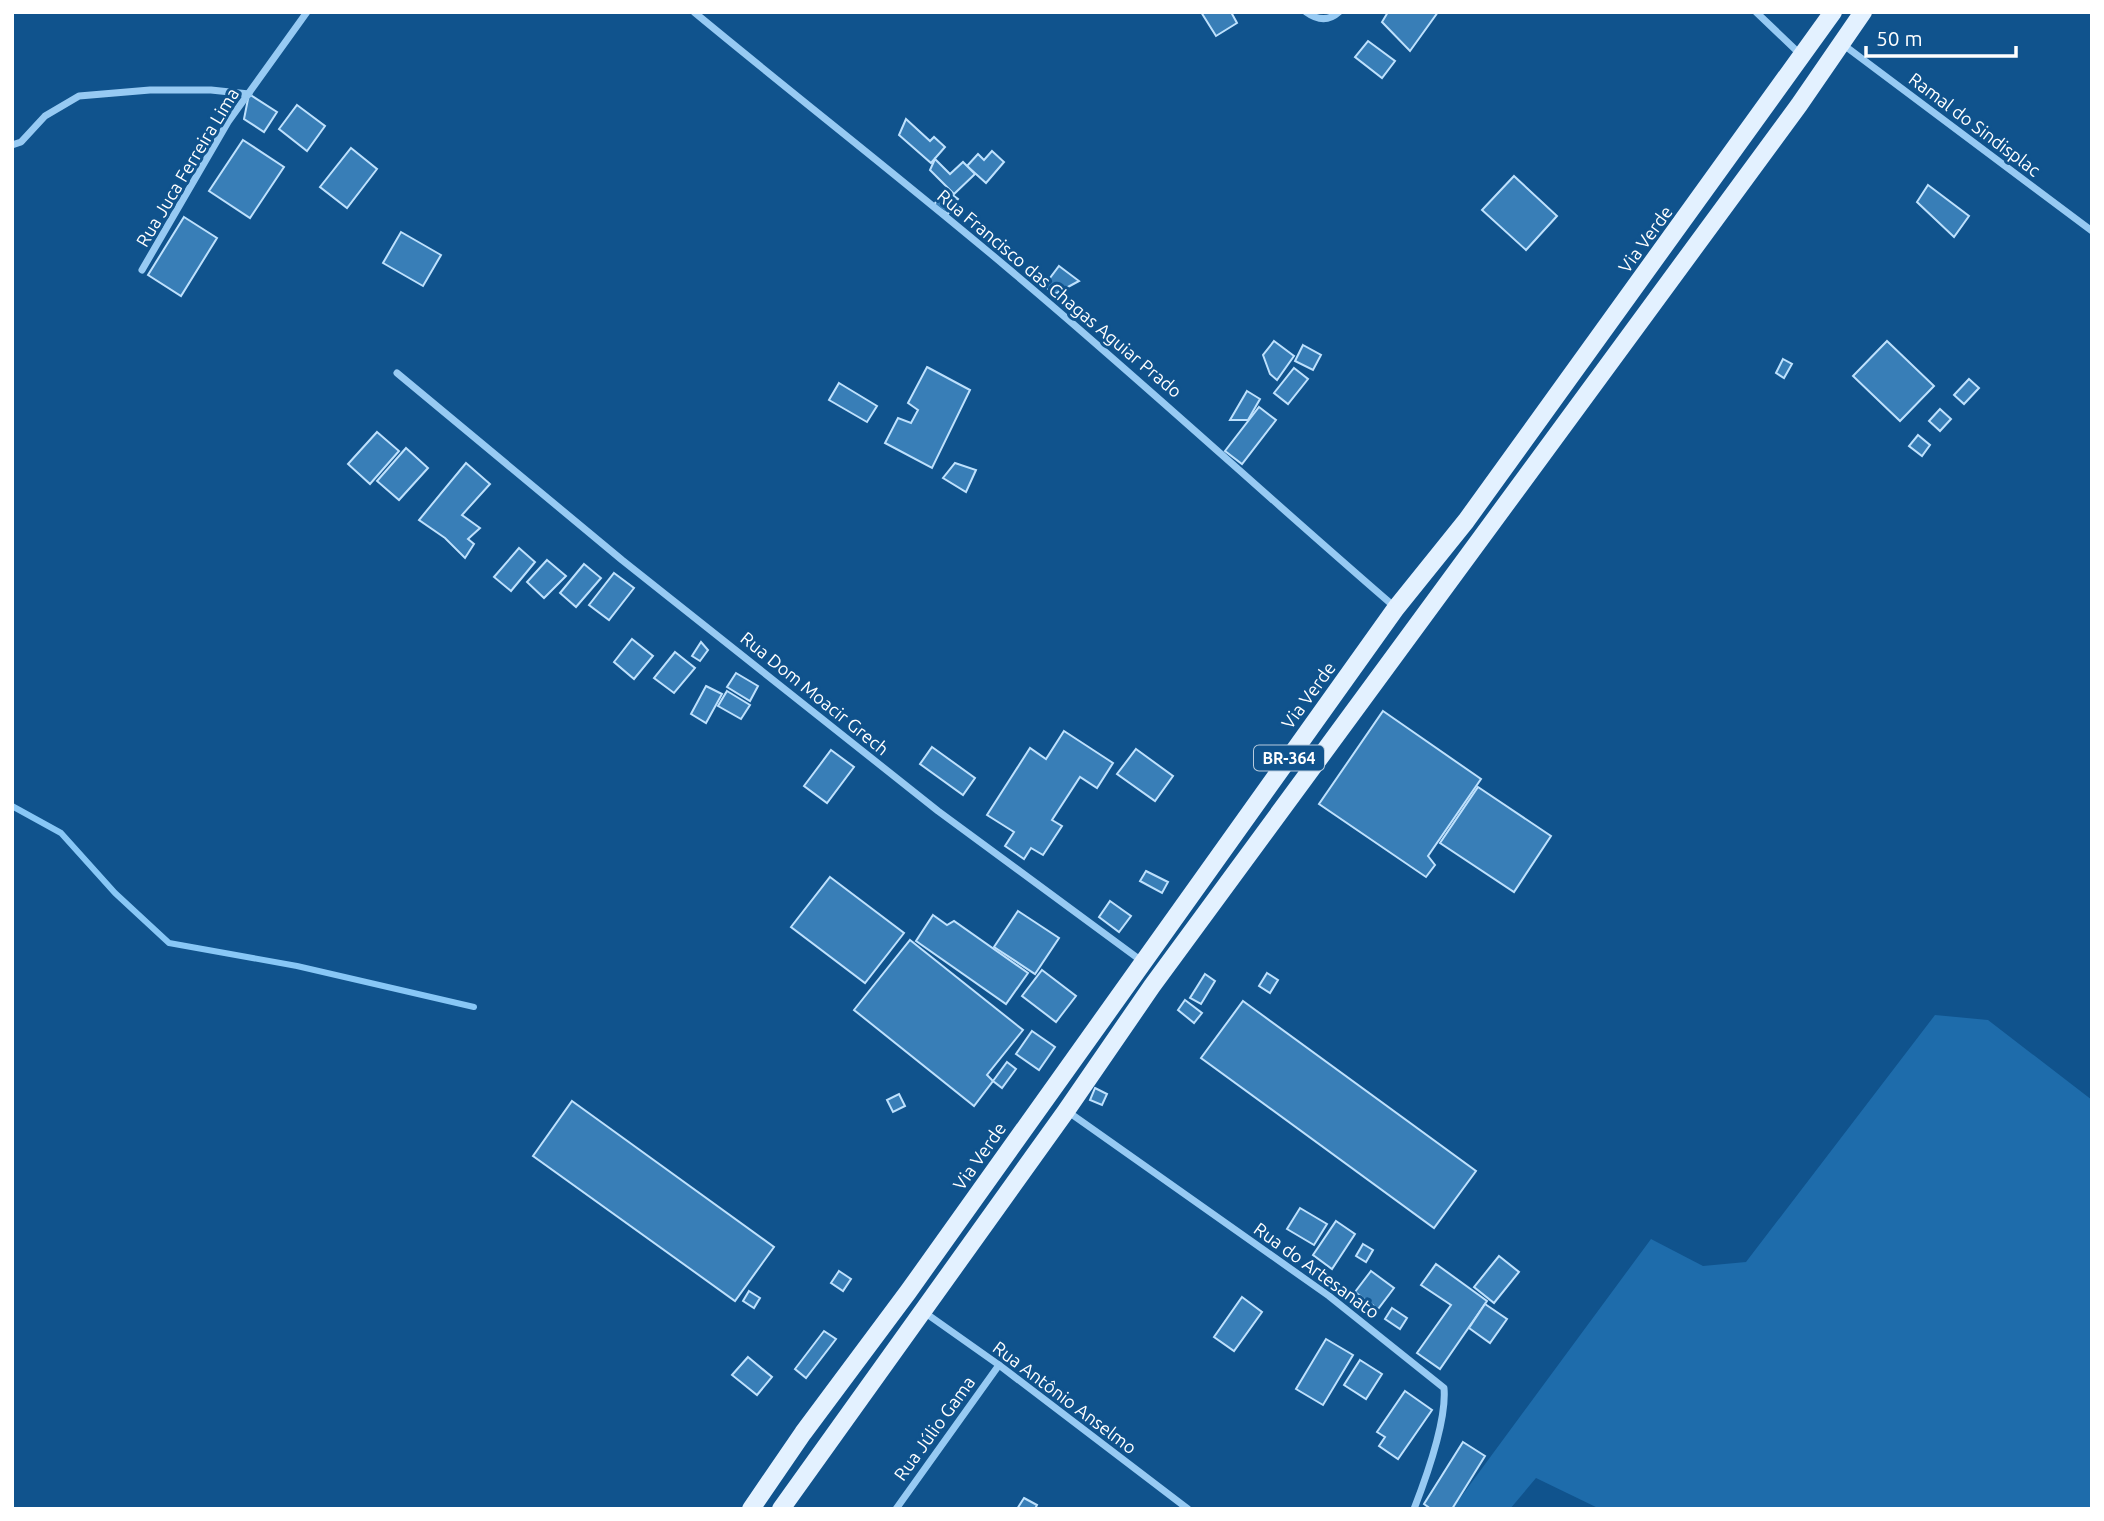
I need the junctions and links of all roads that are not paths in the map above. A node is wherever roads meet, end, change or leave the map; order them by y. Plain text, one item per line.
1 (307, 12) edge
2 (694, 12) edge
3 (1306, 12) edge
4 (1339, 12) edge
5 (1756, 12) edge
6 (1833, 12) edge
7 (1863, 12) edge
8 (1840, 42) junction
9 (1802, 55) junction
10 (249, 94) junction
11 (12, 145) edge
12 (2092, 231) edge
13 (142, 270) dead end
14 (397, 373) dead end
15 (1396, 608) junction
16 (1143, 963) junction
17 (1066, 1111) junction
18 (923, 1311) junction
19 (999, 1365) junction
20 (751, 1509) edge
21 (781, 1509) edge
22 (896, 1509) edge
23 (1188, 1509) edge
24 (1414, 1509) edge

1 - 10 street, Rua Juca Ferreira Lima
2 - 15 street, Rua Francisco das Chagas Aguiar Prado
3 - 4 street
5 - 9 street
6 - 9 main road, Via Verde / BR-364
7 - 8 main road, BR-364
8 - 12 street, Ramal do Sindisplac
8 - 17 main road, BR-364
9 - 15 main road, Via Verde / BR-364
10 - 11 street
10 - 13 street, Rua Juca Ferreira Lima
14 - 16 street, Rua Dom Moacir Grech
15 - 16 main road, Via Verde / BR-364
16 - 20 main road, Via Verde / BR-364
17 - 18 main road, BR-364
17 - 24 street, Rua do Artesanato
18 - 19 street, Rua Antônio Anselmo
18 - 21 main road, BR-364
19 - 22 street, Rua Júlio Gama
19 - 23 street, Rua Antônio Anselmo

